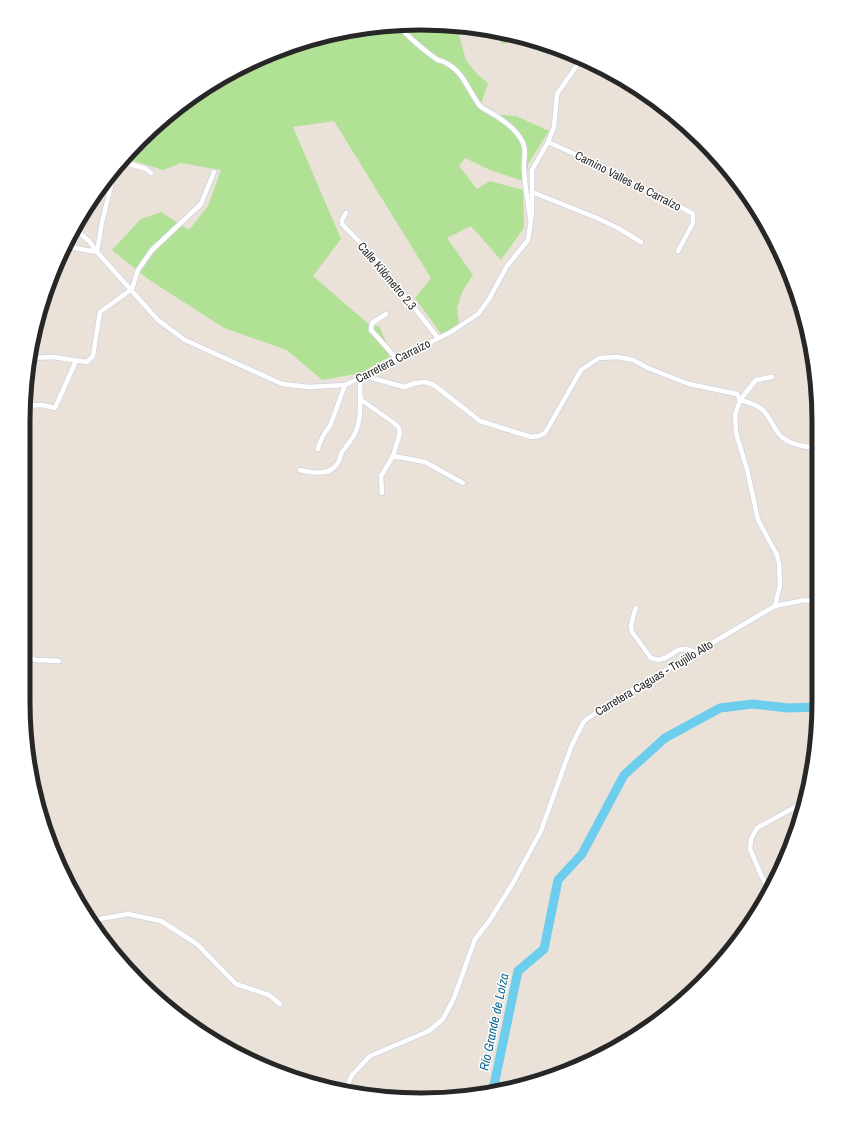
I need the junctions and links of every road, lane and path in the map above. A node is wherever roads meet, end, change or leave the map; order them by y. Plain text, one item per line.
1 (403, 31) edge
2 (578, 63) edge
3 (548, 142) junction
4 (127, 163) edge
5 (214, 172) dead end
6 (151, 173) dead end
7 (112, 182) edge
8 (532, 192) junction
9 (346, 213) dead end
10 (530, 226) junction
11 (78, 232) edge
12 (641, 242) dead end
13 (70, 247) edge
14 (678, 251) dead end
15 (97, 252) junction
16 (132, 289) junction
17 (386, 314) dead end
18 (438, 338) junction
19 (35, 358) edge
20 (397, 358) junction
21 (76, 361) junction
22 (362, 377) junction
23 (772, 377) dead end
24 (344, 385) junction
25 (360, 399) junction
26 (740, 400) junction
27 (31, 406) edge
28 (812, 447) edge
29 (318, 448) dead end
30 (393, 456) junction
31 (303, 471) dead end
32 (463, 483) dead end
33 (382, 493) dead end
34 (812, 601) edge
35 (775, 606) junction
36 (636, 608) dead end
37 (696, 652) junction
38 (30, 658) edge
39 (59, 661) dead end
40 (798, 805) edge
41 (767, 885) edge
42 (97, 920) edge
43 (280, 1004) dead end
44 (347, 1085) edge

1 - 10 street
2 - 3 street, Carretera Carraízo
3 - 8 street, Carretera Carraízo
3 - 14 street, Camino Valles de Carraízo
4 - 6 street
5 - 16 street
7 - 15 street
8 - 10 street, Carretera Carraízo
8 - 12 street
9 - 18 street, Calle Kilómetro 2.3
10 - 18 street, Carretera Carraízo
11 - 15 street, Carretera Carraízo
13 - 15 street
15 - 16 street, Carretera Carraízo
16 - 21 street
16 - 24 street, Carretera Carraízo
17 - 20 street
18 - 20 street, Carretera Carraízo
19 - 21 street
20 - 22 street, Carretera Carraízo
21 - 27 street
22 - 24 street, Carretera Carraízo
22 - 25 street
22 - 26 street
23 - 26 street
24 - 29 street
25 - 30 street
25 - 31 street
26 - 28 street
26 - 35 street
30 - 32 street
30 - 33 street
34 - 35 street, Carretera Caguas - Trujillo Alto
35 - 37 street, Carretera Caguas - Trujillo Alto
36 - 37 street
37 - 44 street, Carretera Caguas - Trujillo Alto
38 - 39 street
40 - 41 street
42 - 43 street

